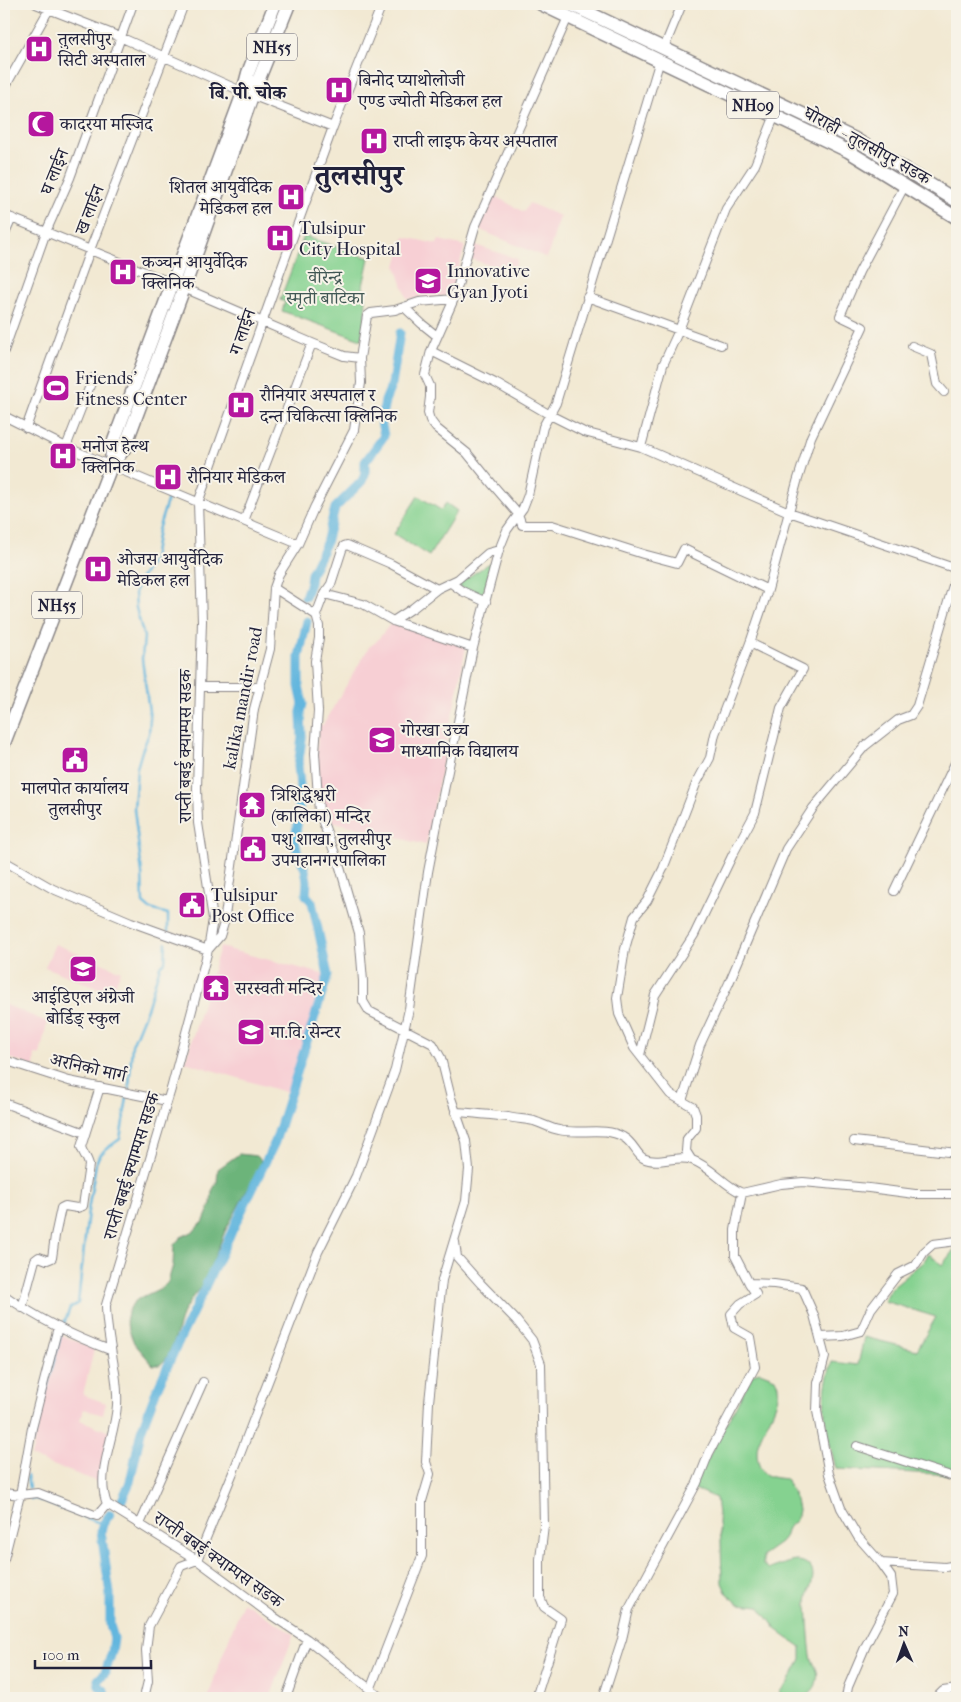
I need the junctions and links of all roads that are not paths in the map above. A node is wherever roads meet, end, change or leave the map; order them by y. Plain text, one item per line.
1 (36, 4) edge
2 (133, 4) edge
3 (184, 4) edge
4 (275, 4) edge
5 (289, 4) edge
6 (382, 4) edge
7 (541, 4) edge
8 (682, 4) edge
9 (51, 7) edge
10 (569, 10) edge
11 (120, 37) junction
12 (664, 48) junction
13 (164, 58) junction
14 (660, 60) junction
15 (4, 89) edge
16 (248, 93) junction
17 (794, 109) junction
18 (776, 116) junction
19 (789, 122) junction
20 (333, 127) junction
21 (905, 185) junction
22 (957, 201) edge
23 (8, 217) edge
24 (957, 218) edge
25 (46, 232) junction
26 (4, 236) edge
27 (90, 250) junction
28 (179, 286) junction
29 (587, 297) junction
30 (454, 299) junction
31 (404, 307) junction
32 (262, 322) junction
33 (680, 330) junction
34 (437, 336) junction
35 (312, 343) junction
36 (720, 345) dead end
37 (912, 346) dead end
38 (4, 351) edge
39 (431, 351) junction
40 (360, 358) junction
41 (93, 378) dead end
42 (944, 392) dead end
43 (550, 415) junction
44 (4, 416) edge
45 (26, 428) junction
46 (66, 447) junction
47 (641, 447) junction
48 (111, 466) junction
49 (198, 503) junction
50 (789, 512) junction
51 (518, 514) junction
52 (244, 522) junction
53 (298, 544) junction
54 (500, 550) junction
55 (957, 570) edge
56 (451, 583) junction
57 (274, 588) junction
58 (437, 589) junction
59 (768, 590) junction
60 (324, 594) junction
61 (486, 602) junction
62 (316, 615) junction
63 (393, 621) junction
64 (750, 643) junction
65 (473, 648) junction
66 (200, 687) junction
67 (261, 687) junction
68 (4, 743) edge
69 (957, 759) edge
70 (4, 861) edge
71 (894, 891) dead end
72 (208, 950) junction
73 (405, 1030) junction
74 (640, 1055) junction
75 (4, 1060) edge
76 (100, 1086) junction
77 (167, 1101) junction
78 (682, 1101) junction
79 (4, 1103) edge
80 (455, 1112) junction
81 (85, 1132) junction
82 (854, 1141) dead end
83 (957, 1153) edge
84 (691, 1159) junction
85 (742, 1193) junction
86 (957, 1194) edge
87 (454, 1240) junction
88 (957, 1241) edge
89 (749, 1283) junction
90 (4, 1295) edge
91 (22, 1308) junction
92 (58, 1327) junction
93 (821, 1337) junction
94 (110, 1350) junction
95 (203, 1382) dead end
96 (857, 1446) dead end
97 (957, 1478) edge
98 (4, 1493) edge
99 (20, 1495) junction
100 (107, 1504) junction
101 (140, 1524) junction
102 (4, 1559) edge
103 (197, 1560) junction
104 (881, 1563) junction
105 (957, 1565) edge
106 (307, 1639) junction
107 (957, 1689) edge
108 (370, 1690) junction
109 (144, 1698) edge
110 (286, 1698) edge
111 (381, 1698) edge
112 (536, 1698) edge
113 (603, 1698) edge
114 (846, 1698) edge
115 (936, 1698) edge

1 - 9 street
2 - 11 street, घ लाईन
3 - 13 street, ख लाईन
4 - 16 main road, NH55
5 - 16 main road, NH55
6 - 20 street, ग लाईन
7 - 10 main road, घोराही - तुलसीपुर सडक / NH09
8 - 12 street
9 - 11 street
9 - 15 street
10 - 12 main road, घोराही - तुलसीपुर सडक / NH09
10 - 14 main road, घोराही - तुलसीपुर सडक / NH09
10 - 30 street
11 - 13 street
11 - 25 street, घ लाईन
12 - 14 main road
12 - 17 main road, घोराही - तुलसीपुर सडक / NH09
13 - 16 street
13 - 27 street, ख लाईन
14 - 18 main road, घोराही - तुलसीपुर सडक / NH09
14 - 29 street
16 - 20 street
16 - 28 main road, NH55
17 - 19 main road
17 - 22 main road, घोराही - तुलसीपुर सडक / NH09
18 - 19 main road, घोराही - तुलसीपुर सडक / NH09
18 - 33 street
19 - 21 main road, घोराही - तुलसीपुर सडक / NH09
20 - 32 street, ग लाईन
21 - 24 main road, घोराही - तुलसीपुर सडक / NH09
21 - 50 street
23 - 25 street
23 - 26 street
25 - 27 street
25 - 38 street, घ लाईन
27 - 28 street
27 - 45 street, ख लाईन
28 - 32 street
28 - 48 main road, NH55
29 - 33 street
29 - 43 street
30 - 31 street
30 - 34 street
31 - 34 street
31 - 40 street, kalika mandir road
32 - 35 street
32 - 49 street, ग लाईन
33 - 36 street
33 - 47 street
34 - 39 street
35 - 40 street
35 - 52 street
37 - 42 street
39 - 43 street
39 - 51 street
40 - 53 street, kalika mandir road
41 - 46 street
43 - 47 street
43 - 51 street
44 - 45 street
45 - 46 street
46 - 48 street
47 - 50 street
48 - 49 street
48 - 68 main road, NH55
49 - 52 street
49 - 66 street, राप्ती बबई क्याम्पस सडक
50 - 55 street
50 - 59 street
51 - 54 street
51 - 59 street
52 - 53 street
53 - 57 street, kalika mandir road
54 - 56 street
54 - 61 street
55 - 78 street
56 - 58 street
56 - 61 street
57 - 62 street
57 - 67 street, kalika mandir road
58 - 60 street
58 - 63 street
59 - 64 street
60 - 62 street
60 - 63 street
61 - 65 street
62 - 73 street
63 - 65 street
64 - 74 street
64 - 74 street
65 - 73 street
66 - 67 street
66 - 72 street, राप्ती बबई क्याम्पस सडक
67 - 72 street, kalika mandir road
69 - 71 street
70 - 72 street
72 - 77 street, राप्ती बबई क्याम्पस सडक
73 - 80 street
73 - 103 street
74 - 78 street
75 - 76 street, अरनिको मार्ग
76 - 77 street, अरनिको मार्ग
76 - 81 street
77 - 94 street, राप्ती बबई क्याम्पस सडक
78 - 84 street
79 - 81 street
80 - 84 street
80 - 87 street
81 - 91 street
82 - 83 street
84 - 85 street
85 - 86 street
85 - 89 street
87 - 108 street
87 - 112 street
88 - 93 street
89 - 93 street
89 - 113 street
90 - 91 street
91 - 92 street
92 - 94 street
92 - 99 street
93 - 104 street
94 - 100 street, राप्ती बबई क्याम्पस सडक
95 - 101 street
96 - 97 street
98 - 99 street
99 - 100 street
99 - 102 street
100 - 101 street, राप्ती बबई क्याम्पस सडक
101 - 103 street, राप्ती बबई क्याम्पस सडक
103 - 106 street, राप्ती बबई क्याम्पस सडक
103 - 109 street
104 - 105 street
104 - 114 street
106 - 108 street, राप्ती बबई क्याम्पस सडक
106 - 110 street
107 - 115 street
108 - 111 street, राप्ती बबई क्याम्पस सडक

